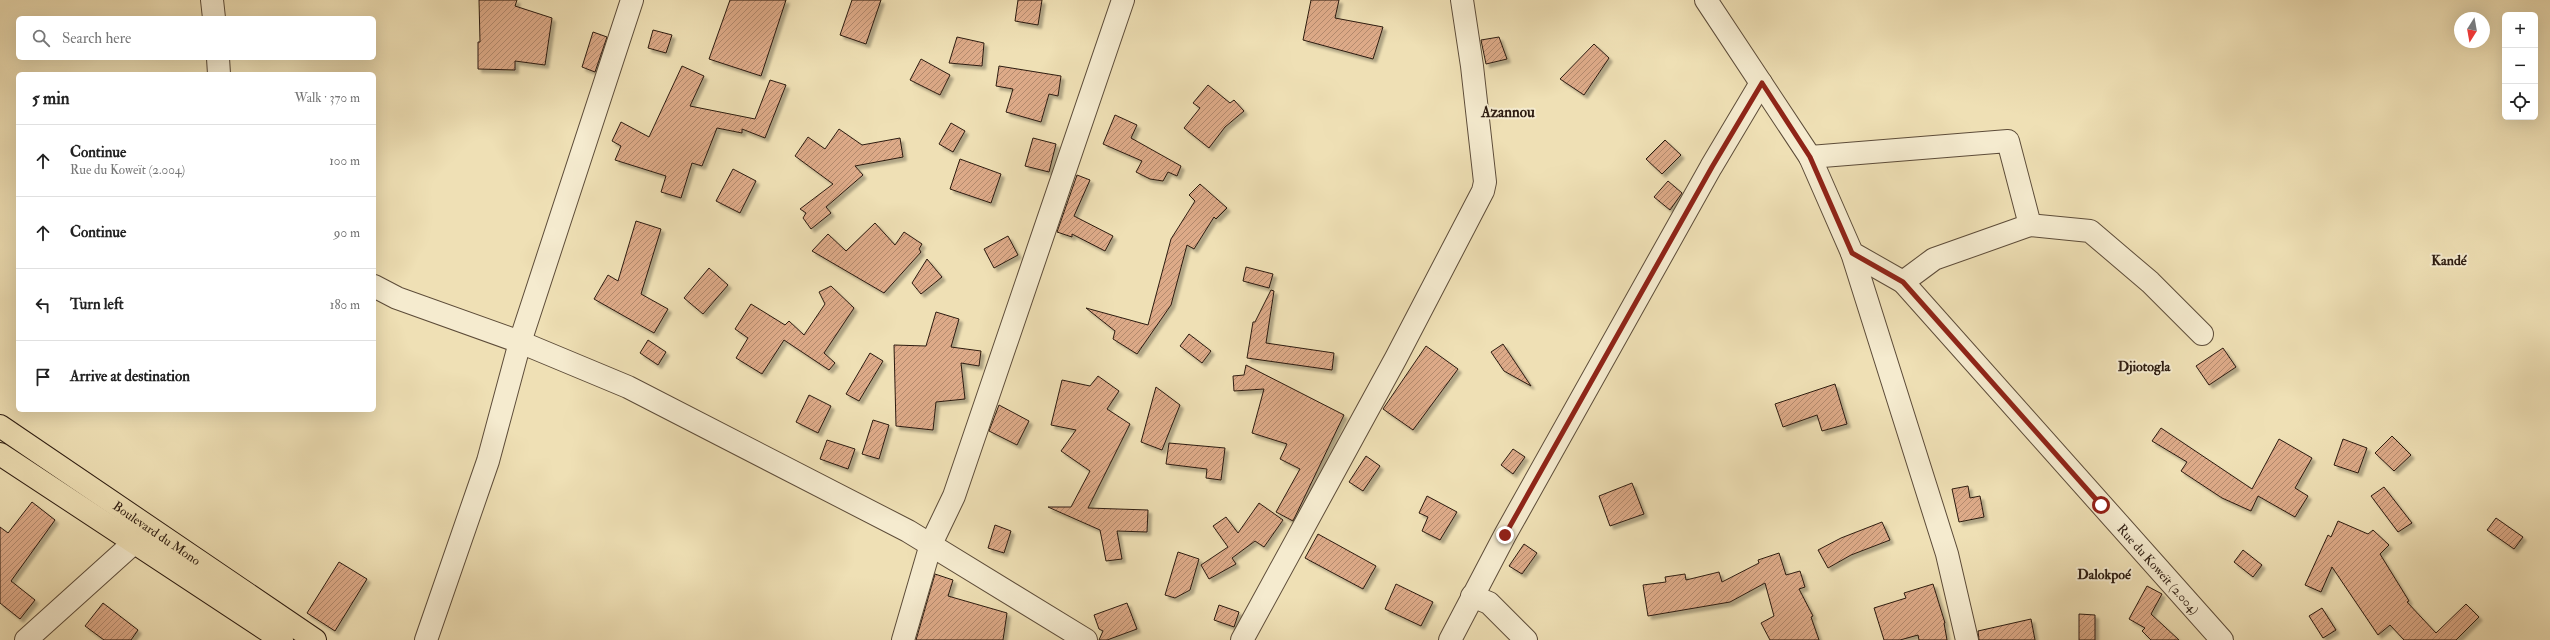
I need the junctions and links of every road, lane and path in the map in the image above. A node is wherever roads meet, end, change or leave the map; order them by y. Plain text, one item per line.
1 (212, 0) edge
2 (632, 0) edge
3 (1123, 0) edge
4 (1462, 0) edge
5 (1706, 0) edge
6 (214, 16) edge
7 (218, 60) edge
8 (219, 72) edge
9 (1762, 83) junction
10 (1810, 157) junction
11 (2030, 225) junction
12 (1852, 253) junction
13 (1903, 282) junction
14 (376, 287) edge
15 (2202, 334) dead end
16 (520, 342) junction
17 (0, 426) edge
18 (0, 454) edge
19 (150, 528) junction
20 (135, 543) junction
21 (931, 544) junction
22 (1472, 596) junction
23 (26, 640) edge
24 (282, 640) edge
25 (314, 640) edge
26 (426, 640) edge
27 (903, 640) edge
28 (1086, 640) edge
29 (1242, 640) edge
30 (1450, 640) edge
31 (1526, 640) edge
32 (1967, 640) edge
33 (2222, 640) edge

1 - 6 street
2 - 16 street
3 - 21 street
4 - 29 street
5 - 9 street
7 - 8 street
9 - 10 street
9 - 22 street
10 - 11 street
10 - 12 street
11 - 13 street
11 - 15 street
12 - 13 street, Rue du Koweït (2.004)
12 - 32 street
13 - 33 street, Rue du Koweït (2.004)
14 - 16 street
16 - 21 street
16 - 26 street
17 - 19 main road, Boulevard du Mono
18 - 20 main road, Boulevard du Mono
19 - 20 street
19 - 25 main road, Boulevard du Mono
20 - 23 street
20 - 24 main road, Boulevard du Mono
21 - 27 street
21 - 28 street
22 - 30 street
22 - 31 street

